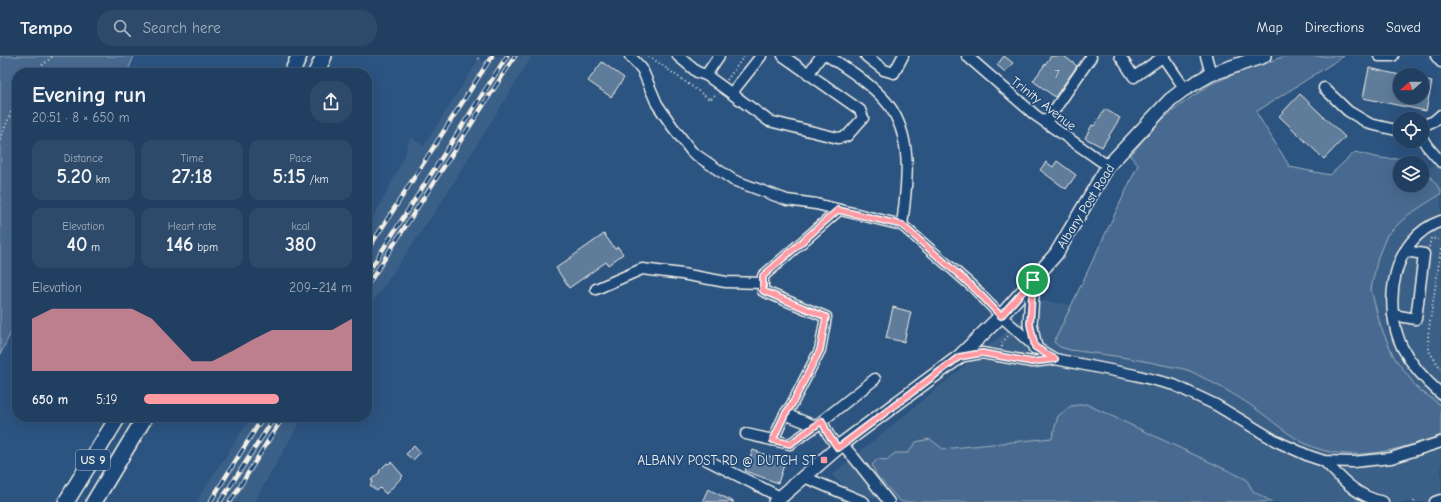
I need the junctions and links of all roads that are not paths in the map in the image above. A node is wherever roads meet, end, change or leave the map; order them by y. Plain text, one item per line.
1 (299, 56) edge
2 (324, 56) edge
3 (630, 56) edge
4 (678, 56) edge
5 (720, 56) edge
6 (761, 56) edge
7 (783, 56) edge
8 (821, 56) edge
9 (828, 56) edge
10 (866, 56) edge
11 (903, 56) edge
12 (967, 56) edge
13 (1120, 56) edge
14 (1164, 56) edge
15 (1206, 56) edge
16 (1264, 56) edge
17 (1379, 56) edge
18 (1394, 56) edge
19 (1436, 56) edge
20 (1091, 57) dead end
21 (1441, 62) edge
22 (294, 68) edge
23 (318, 68) edge
24 (809, 73) junction
25 (1212, 74) junction
26 (706, 75) junction
27 (1324, 88) dead end
28 (1185, 89) junction
29 (734, 96) junction
30 (1441, 115) edge
31 (1046, 122) junction
32 (1429, 123) edge
33 (1393, 129) edge
34 (1429, 148) edge
35 (1441, 162) edge
36 (1108, 166) junction
37 (838, 210) junction
38 (1441, 221) edge
39 (902, 225) junction
40 (1405, 251) junction
41 (1033, 280) junction
42 (763, 283) junction
43 (596, 289) dead end
44 (1393, 315) junction
45 (1001, 316) junction
46 (1035, 347) junction
47 (959, 357) junction
48 (1055, 359) junction
49 (875, 379) dead end
50 (1441, 394) edge
51 (785, 414) junction
52 (115, 422) edge
53 (142, 422) edge
54 (819, 424) junction
55 (746, 434) dead end
56 (773, 440) junction
57 (1441, 442) edge
58 (840, 446) junction
59 (707, 460) dead end
60 (1324, 461) junction
61 (804, 477) junction
62 (778, 499) edge
63 (1441, 500) edge
64 (66, 502) edge
65 (94, 502) edge
66 (864, 502) edge
67 (889, 502) edge
68 (1383, 502) edge
69 (1435, 502) edge

1 - 22 highway
2 - 23 highway
3 - 37 street
4 - 26 street
5 - 26 street
6 - 29 street
7 - 24 street
8 - 24 street
9 - 39 street
10 - 11 street
12 - 31 street, Trinity Avenue
13 - 14 street
14 - 28 street
15 - 25 street
16 - 25 main road, Albany Post Road
17 - 18 street
19 - 21 street
20 - 31 street
24 - 29 street
25 - 28 main road, Albany Post Road
26 - 29 street
27 - 33 street
28 - 36 main road, Albany Post Road
30 - 32 street
31 - 36 street, Trinity Avenue
34 - 35 street
36 - 41 main road, Albany Post Road
37 - 39 street
37 - 42 street
38 - 40 street
39 - 45 street
40 - 44 street
40 - 44 street
41 - 45 main road, Albany Post Road
41 - 46 main road
42 - 43 street
42 - 51 street
44 - 50 street
45 - 46 street
45 - 47 main road, Albany Post Road
46 - 48 street
47 - 48 street
47 - 58 main road, Albany Post Road
48 - 60 street
49 - 54 street
51 - 54 street
51 - 56 street
52 - 64 highway, US 9
53 - 65 highway, US 9
54 - 56 street
54 - 58 street
55 - 56 street
57 - 60 street
58 - 61 main road, Albany Post Road
58 - 67 street
59 - 62 street
60 - 68 street
61 - 62 main road, Albany Post Road
61 - 66 street
63 - 69 street

